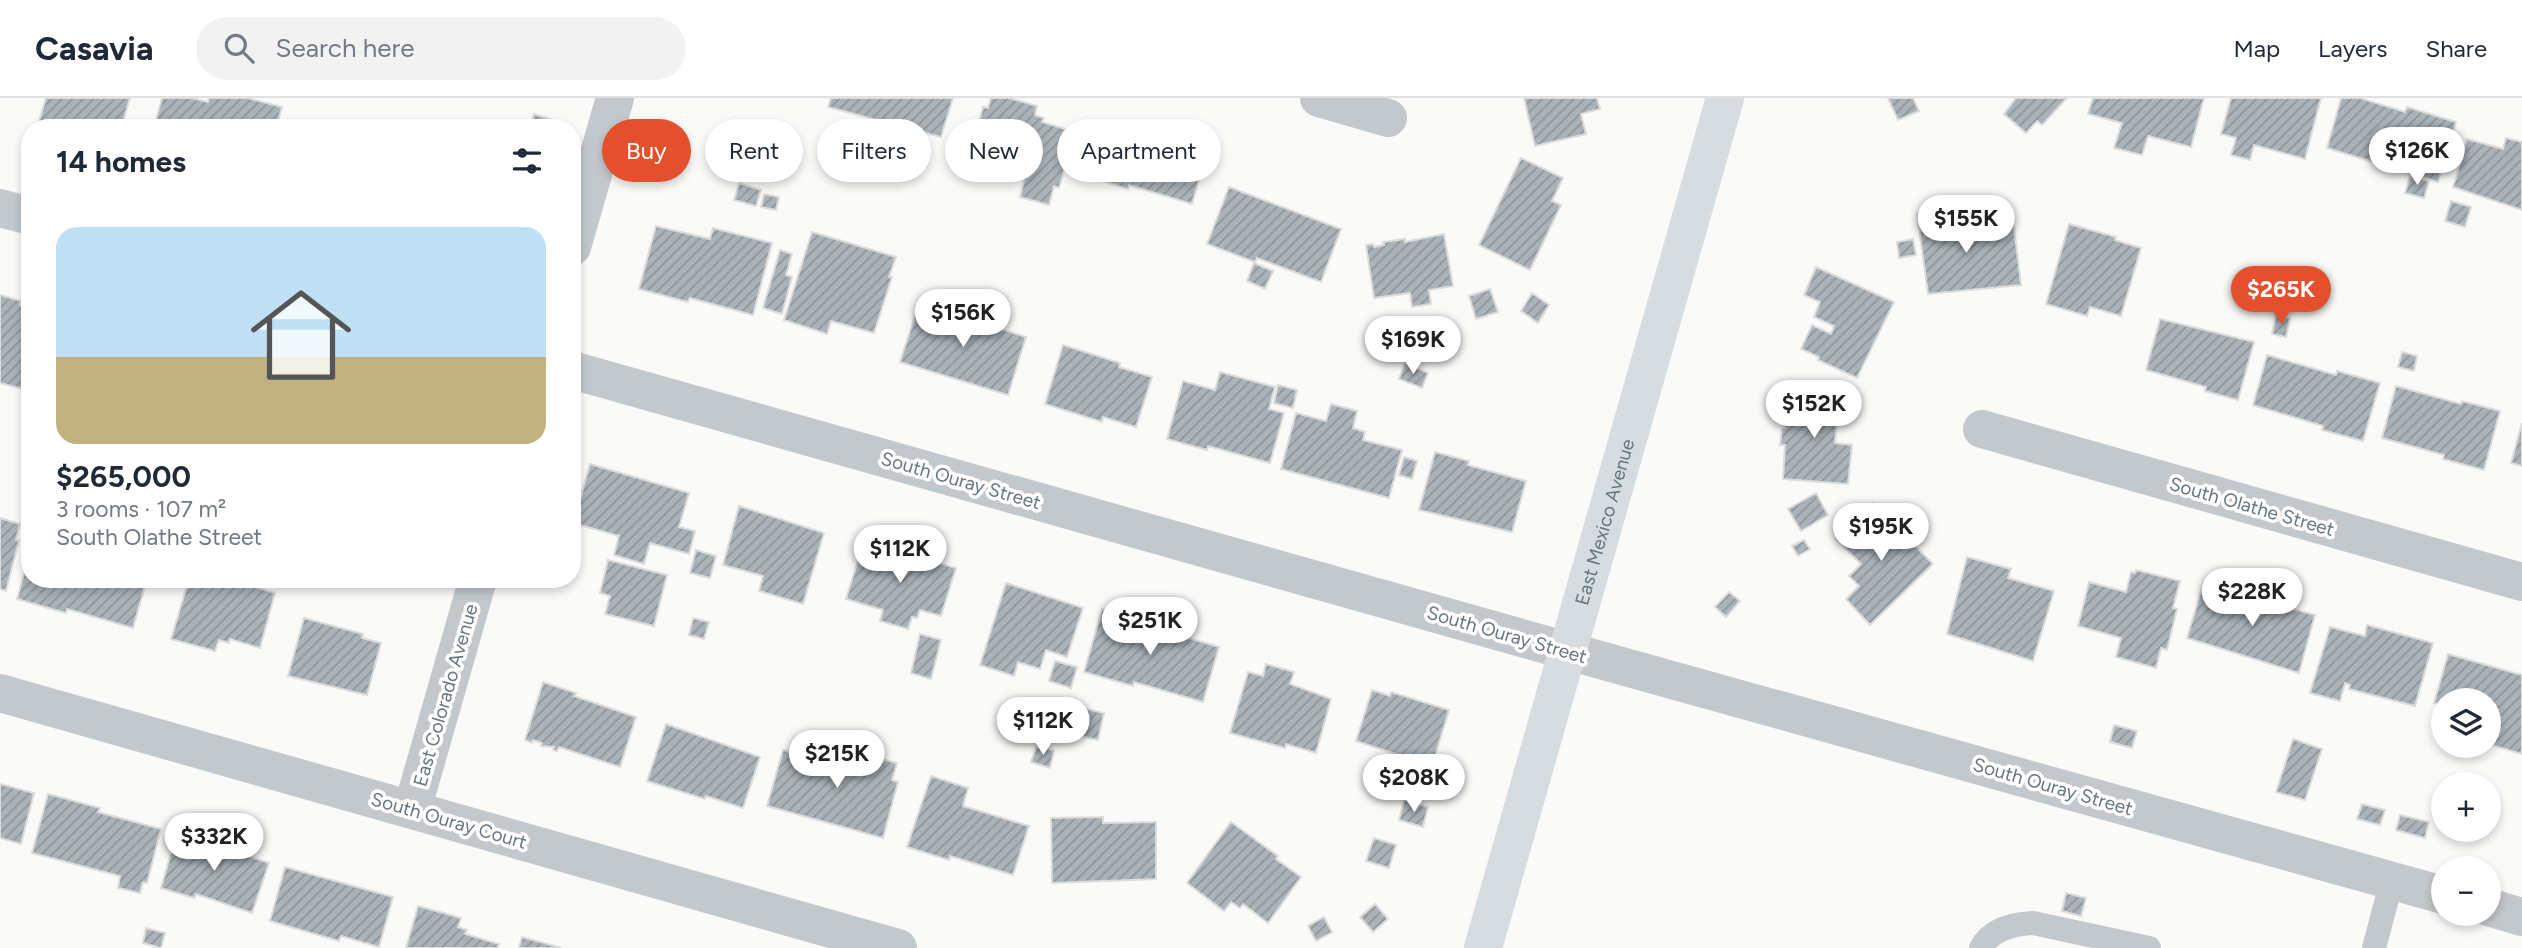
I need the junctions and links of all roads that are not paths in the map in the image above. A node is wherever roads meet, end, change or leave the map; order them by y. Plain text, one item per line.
1 (615, 98) edge
2 (1319, 98) edge
3 (1725, 98) edge
4 (1388, 118) dead end
5 (0, 208) edge
6 (21, 214) edge
7 (581, 216) edge
8 (581, 373) edge
9 (1982, 429) dead end
10 (2522, 582) edge
11 (475, 588) edge
12 (1568, 651) junction
13 (0, 692) edge
14 (412, 810) junction
15 (2392, 880) junction
16 (2431, 891) edge
17 (2501, 911) edge
18 (2522, 917) edge
19 (898, 948) edge
20 (1483, 948) edge
21 (1981, 948) edge
22 (2149, 948) edge
23 (2374, 948) edge

1 - 7 street
2 - 4 street
3 - 12 street, East Mexico Avenue
5 - 6 street
8 - 12 street, South Ouray Street
9 - 10 street, South Olathe Street
11 - 14 street, East Colorado Avenue
12 - 15 street, South Ouray Street
12 - 20 street, East Mexico Avenue
13 - 14 street, South Ouray Court
14 - 19 street, South Ouray Court
15 - 16 street, South Ouray Street
15 - 23 lane
17 - 18 street
21 - 22 lane

